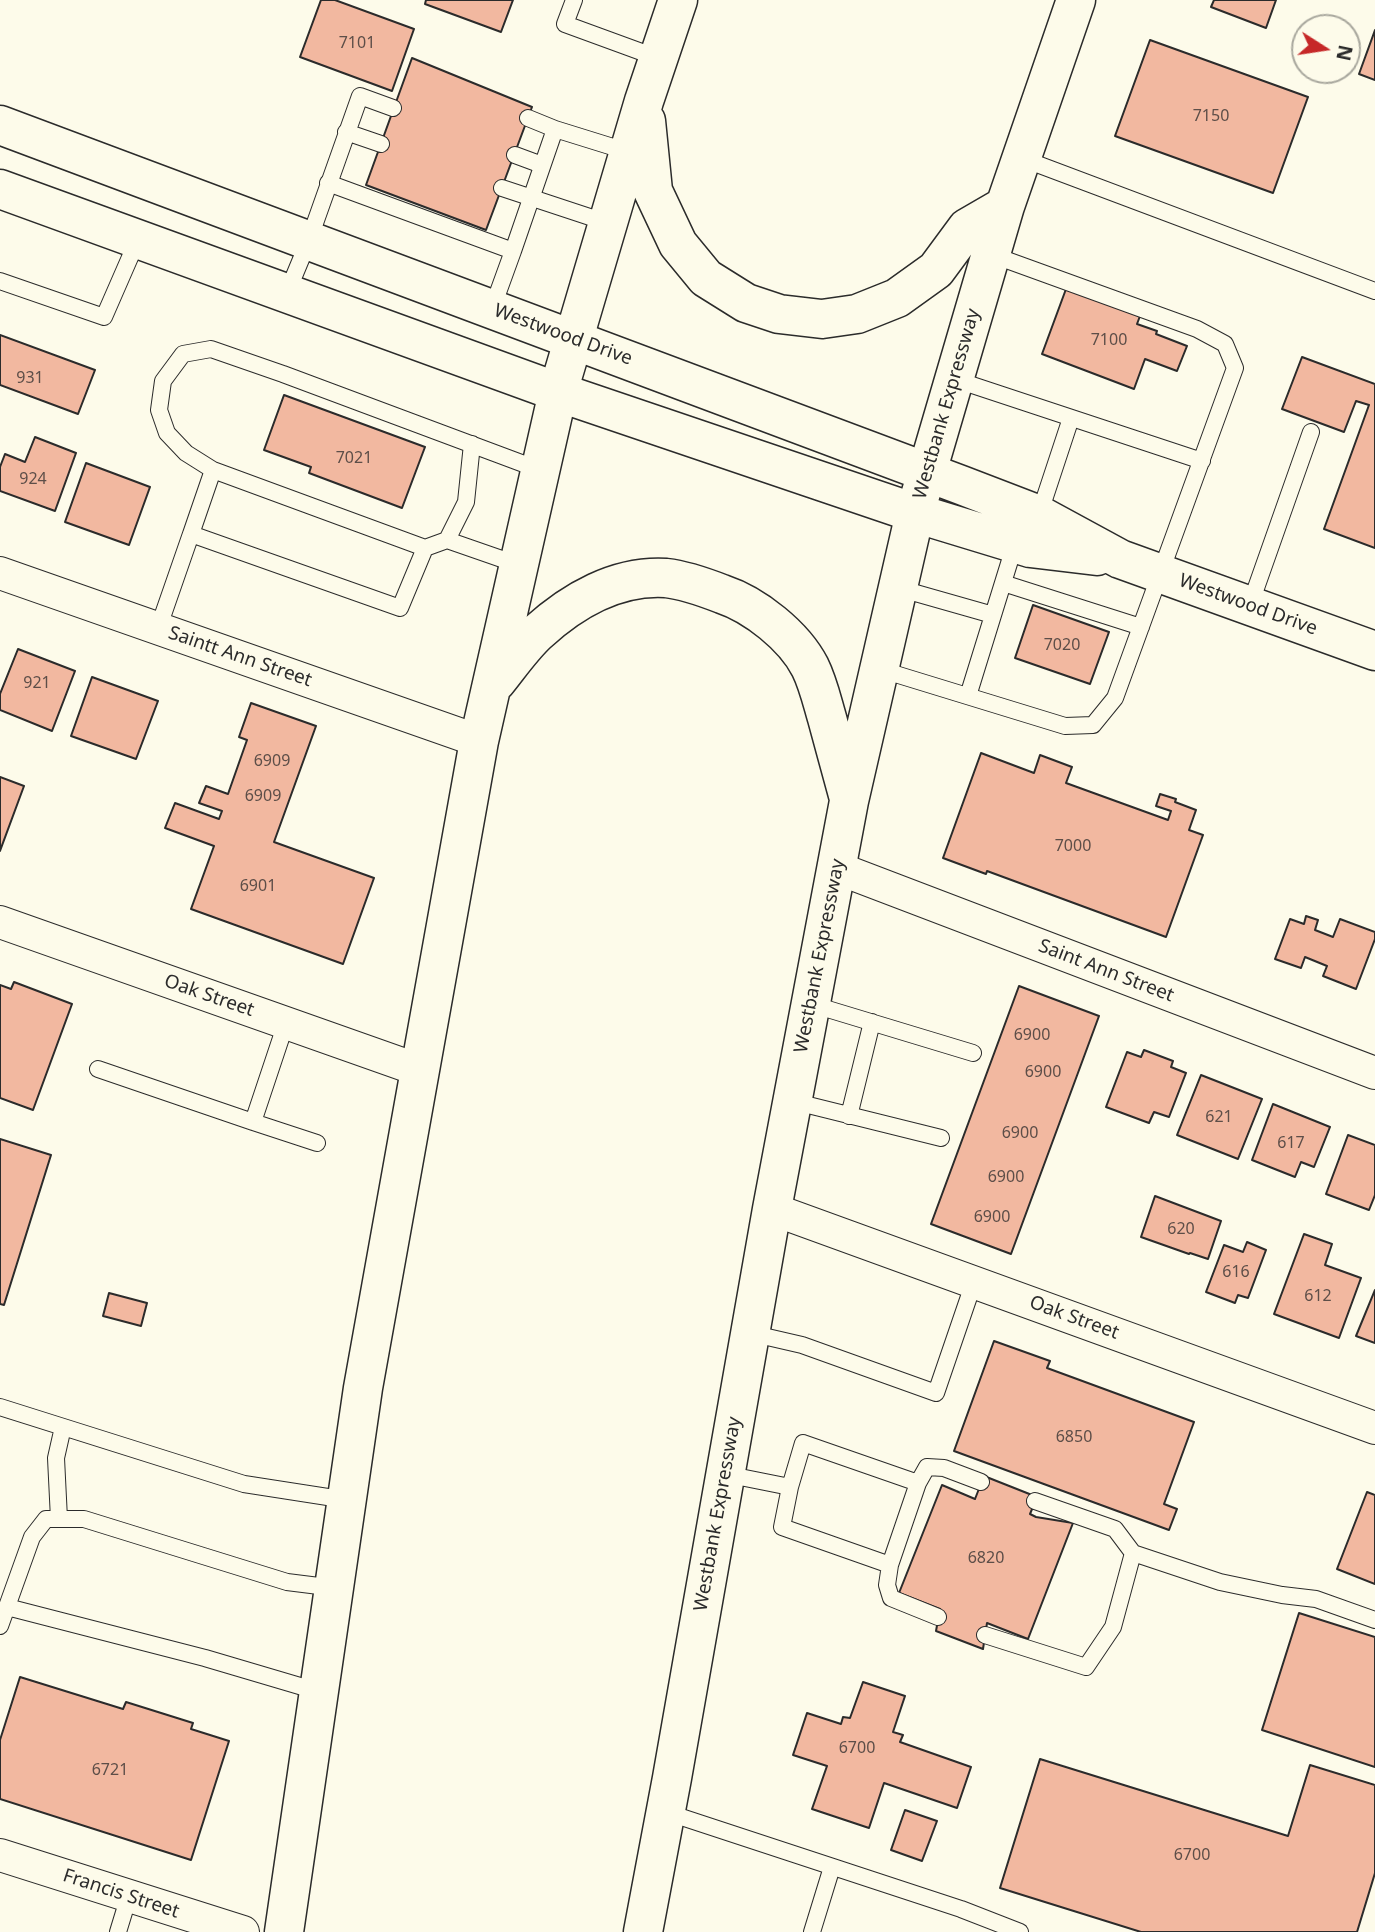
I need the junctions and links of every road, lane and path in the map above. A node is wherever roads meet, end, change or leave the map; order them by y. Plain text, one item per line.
1 (574, 0) edge
2 (678, 0) edge
3 (1076, 0) edge
4 (658, 58) junction
5 (644, 102) junction
6 (393, 108) dead end
7 (528, 118) dead end
8 (0, 125) edge
9 (555, 129) junction
10 (346, 132) junction
11 (380, 144) dead end
12 (629, 153) junction
13 (515, 155) dead end
14 (1021, 158) junction
15 (542, 165) junction
16 (328, 183) junction
17 (502, 188) dead end
18 (0, 189) edge
19 (531, 197) junction
20 (1005, 206) junction
21 (608, 223) junction
22 (138, 239) junction
23 (309, 240) junction
24 (513, 251) junction
25 (990, 254) junction
26 (0, 281) edge
27 (1375, 290) edge
28 (287, 293) junction
29 (492, 309) junction
30 (573, 339) junction
31 (954, 379) junction
32 (558, 392) junction
33 (1071, 418) junction
34 (1311, 432) dead end
35 (472, 444) junction
36 (1202, 461) junction
37 (213, 470) junction
38 (540, 470) junction
39 (927, 472) junction
40 (915, 513) junction
41 (1039, 515) junction
42 (191, 534) junction
43 (447, 540) junction
44 (1015, 544) junction
45 (425, 548) junction
46 (1120, 559) junction
47 (519, 565) junction
48 (0, 573) edge
49 (1161, 573) junction
50 (1003, 583) junction
51 (897, 588) junction
52 (1250, 605) junction
53 (993, 615) junction
54 (1142, 627) junction
55 (159, 629) junction
56 (1375, 651) edge
57 (879, 669) junction
58 (490, 689) junction
59 (968, 696) junction
60 (479, 741) junction
61 (849, 801) junction
62 (836, 869) junction
63 (0, 922) edge
64 (811, 1004) junction
65 (872, 1022) junction
66 (286, 1023) junction
67 (973, 1053) dead end
68 (98, 1069) dead end
69 (419, 1070) junction
70 (1375, 1073) edge
71 (792, 1101) junction
72 (849, 1115) junction
73 (253, 1122) junction
74 (941, 1138) dead end
75 (317, 1143) dead end
76 (772, 1209) junction
77 (974, 1282) junction
78 (750, 1333) junction
79 (0, 1408) edge
80 (63, 1427) junction
81 (1375, 1428) edge
82 (725, 1474) junction
83 (981, 1482) dead end
84 (918, 1483) junction
85 (790, 1487) junction
86 (347, 1500) junction
87 (1035, 1501) dead end
88 (59, 1519) junction
89 (1133, 1553) junction
90 (890, 1565) junction
91 (335, 1588) junction
92 (7, 1607) junction
93 (938, 1617) dead end
94 (1375, 1620) edge
95 (0, 1626) edge
96 (985, 1635) dead end
97 (320, 1692) junction
98 (666, 1812) junction
99 (0, 1855) edge
100 (832, 1867) junction
101 (129, 1896) junction
102 (118, 1932) edge
103 (243, 1932) edge
104 (284, 1932) edge
105 (643, 1932) edge
106 (812, 1932) edge
107 (1020, 1932) edge

1 - 4 lane
2 - 4 main road
3 - 14 main road, Westbank Expressway
4 - 5 main road
5 - 12 main road
5 - 20 main road
6 - 10 lane
7 - 9 lane
8 - 23 main road, Westwood Drive
9 - 12 lane
9 - 15 lane
10 - 11 lane
10 - 16 lane
12 - 21 main road
13 - 15 lane
14 - 20 main road, Westbank Expressway
14 - 27 lane
15 - 19 lane
16 - 23 lane
16 - 24 lane
17 - 19 lane
18 - 22 main road, Westwood Drive
19 - 21 lane
19 - 24 lane
20 - 25 main road, Westbank Expressway
21 - 30 main road
22 - 26 lane
22 - 28 main road, Westwood Drive
23 - 28 lane
23 - 29 main road, Westwood Drive
24 - 29 lane
25 - 31 main road, Westbank Expressway
25 - 36 lane
28 - 32 main road, Westwood Drive
29 - 30 main road, Westwood Drive
30 - 32 main road
30 - 39 main road, Westwood Drive
31 - 33 lane
31 - 39 main road, Westbank Expressway
32 - 38 main road
32 - 40 main road, Westwood Drive
33 - 36 lane
33 - 41 lane
34 - 52 lane
35 - 37 lane
35 - 38 lane
35 - 43 lane
36 - 49 lane
37 - 42 lane
37 - 45 lane
38 - 47 main road
39 - 40 main road, Westbank Expressway
39 - 41 main road, Westwood Drive
40 - 44 main road, Westwood Drive
40 - 51 main road, Westbank Expressway
41 - 46 main road, Westwood Drive
42 - 45 lane
42 - 55 lane
43 - 45 lane
43 - 47 lane
44 - 46 main road, Westwood Drive
44 - 50 lane
46 - 49 main road, Westwood Drive
47 - 58 main road
48 - 55 street, Saintt Ann Street
49 - 52 main road, Westwood Drive
49 - 54 lane
50 - 53 lane
50 - 54 lane
51 - 53 lane
51 - 57 main road, Westbank Expressway
52 - 56 main road, Westwood Drive
53 - 59 lane
54 - 59 lane
55 - 60 street, Saintt Ann Street
57 - 59 lane
57 - 61 main road, Westbank Expressway
58 - 60 main road
58 - 61 main road
60 - 69 main road
61 - 62 main road, Westbank Expressway
62 - 64 main road, Westbank Expressway
62 - 70 street, Saint Ann Street
63 - 66 street, Oak Street
64 - 65 lane
64 - 71 main road, Westbank Expressway
65 - 67 lane
65 - 72 lane
66 - 69 street, Oak Street
66 - 73 lane
68 - 73 lane
69 - 86 main road
71 - 72 lane
71 - 76 main road, Westbank Expressway
72 - 74 lane
73 - 75 lane
76 - 77 street, Oak Street
76 - 78 main road, Westbank Expressway
77 - 78 lane
77 - 81 street, Oak Street
78 - 82 main road, Westbank Expressway
79 - 80 lane
80 - 86 lane
80 - 88 lane
82 - 85 lane
82 - 98 main road, Westbank Expressway
83 - 84 lane
84 - 85 lane
84 - 90 lane
85 - 90 lane
86 - 91 main road
87 - 89 lane
88 - 91 lane
88 - 92 lane
89 - 94 lane
89 - 96 lane
90 - 93 lane
91 - 97 main road
92 - 95 lane
92 - 97 lane
97 - 104 main road
98 - 100 lane
98 - 105 main road, Westbank Expressway
99 - 101 street, Francis Street
100 - 106 lane
100 - 107 lane
101 - 102 lane
101 - 103 street, Francis Street

